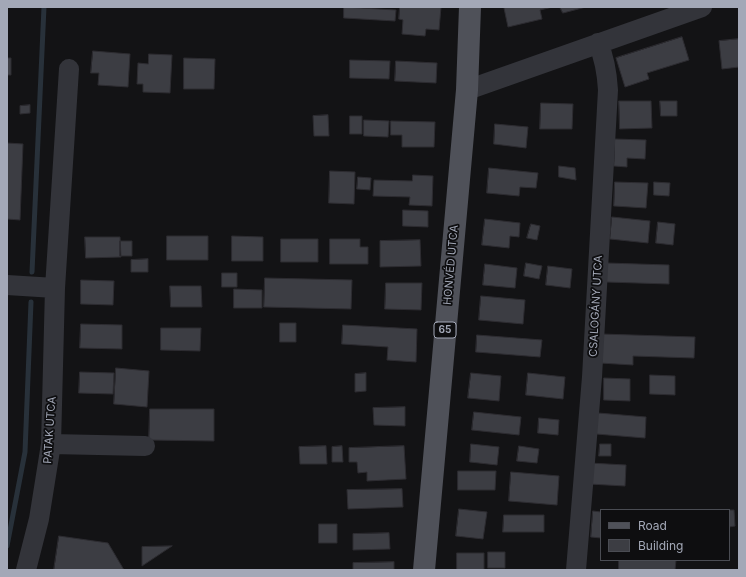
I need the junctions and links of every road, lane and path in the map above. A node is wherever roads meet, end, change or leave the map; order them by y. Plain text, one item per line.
1 (470, 7) edge
2 (702, 7) edge
3 (598, 43) junction
4 (69, 69) dead end
5 (466, 90) junction
6 (7, 285) edge
7 (55, 288) junction
8 (51, 444) junction
9 (145, 446) dead end
10 (26, 570) edge
11 (424, 570) edge
12 (576, 570) edge

1 - 5 main road, HONVÉD UTCA / 65
2 - 3 street
3 - 5 street
3 - 12 street, CSALOGÁNY UTCA
4 - 7 street, PATAK UTCA
5 - 11 main road, HONVÉD UTCA / 65
6 - 7 street
7 - 8 street, PATAK UTCA
8 - 9 street
8 - 10 street, PATAK UTCA

